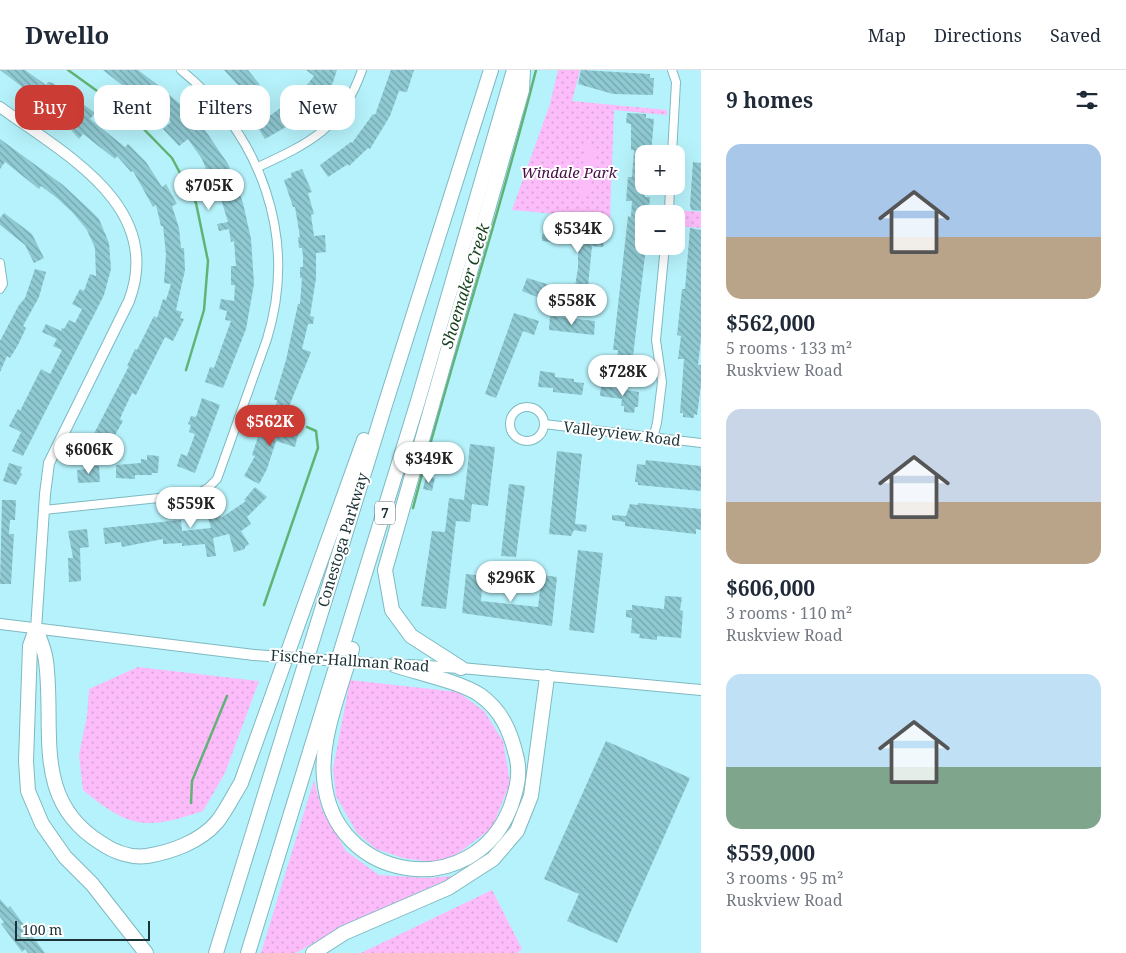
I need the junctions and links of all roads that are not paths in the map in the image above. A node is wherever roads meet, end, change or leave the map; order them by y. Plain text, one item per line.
1 (181, 70) edge
2 (362, 70) edge
3 (491, 70) edge
4 (514, 70) edge
5 (523, 70) edge
6 (672, 70) edge
7 (0, 107) edge
8 (672, 145) edge
9 (258, 167) junction
10 (665, 255) edge
11 (0, 263) edge
12 (0, 289) edge
13 (384, 405) junction
14 (544, 424) junction
15 (653, 438) junction
16 (701, 443) edge
17 (44, 510) junction
18 (365, 578) junction
19 (0, 624) edge
20 (36, 629) junction
21 (394, 665) junction
22 (461, 668) junction
23 (553, 677) junction
24 (699, 691) edge
25 (146, 953) edge
26 (216, 953) edge
27 (248, 953) edge
28 (313, 953) edge

1 - 9 street
2 - 9 street
3 - 13 highway, Conestoga Parkway / 7
4 - 18 highway, Conestoga Parkway / 7
5 - 22 highway
6 - 8 street
7 - 17 main road
9 - 17 street
10 - 15 street
11 - 12 street
13 - 20 highway
13 - 26 highway, Conestoga Parkway / 7
14 - 14 street, Valleyview Road
14 - 15 street, Valleyview Road
15 - 16 street, Valleyview Road
17 - 20 main road
18 - 21 highway
18 - 27 highway, Conestoga Parkway / 7
19 - 20 main road, Fischer-Hallman Road
20 - 21 main road, Fischer-Hallman Road, bridge
20 - 25 highway
21 - 22 main road, Fischer-Hallman Road
22 - 23 main road, Fischer-Hallman Road
23 - 24 main road, Fischer-Hallman Road
23 - 28 highway

